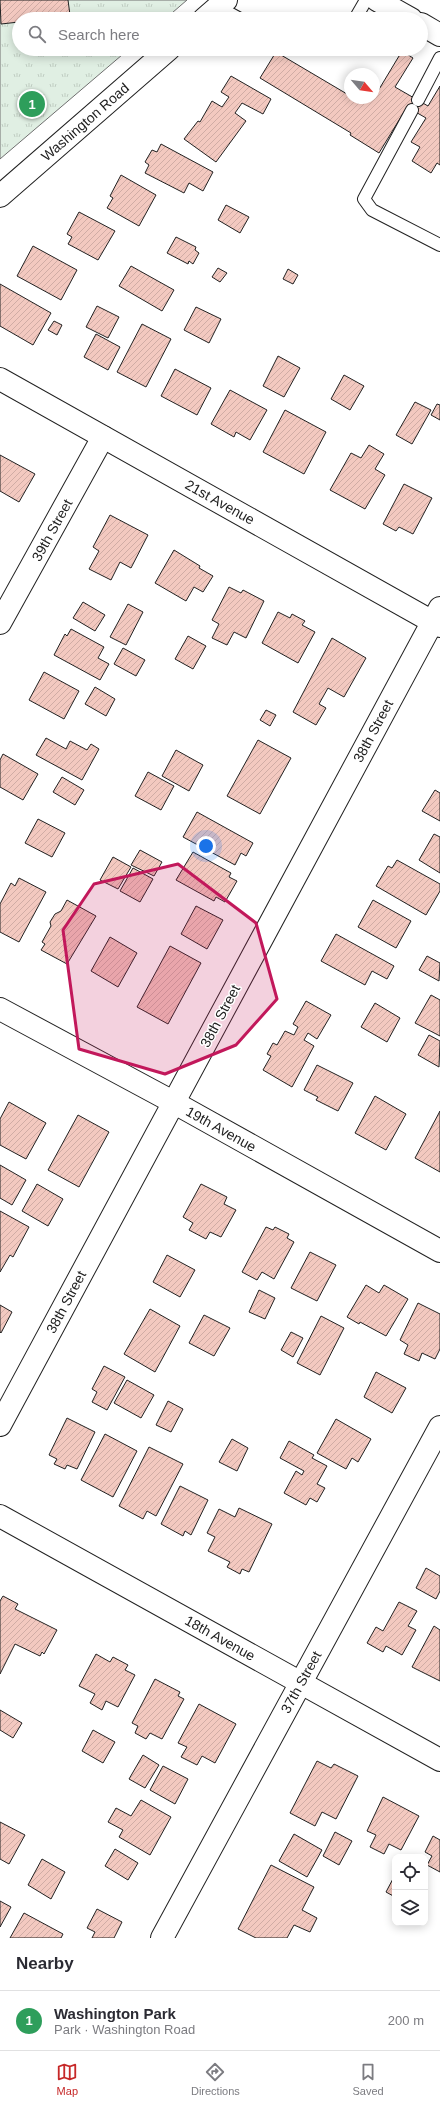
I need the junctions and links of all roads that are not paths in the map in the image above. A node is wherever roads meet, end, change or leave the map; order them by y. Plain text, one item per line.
1 (366, 0) edge
2 (377, 0) edge
3 (359, 12) edge
4 (398, 12) edge
5 (428, 28) edge
6 (440, 35) edge
7 (161, 56) edge
8 (440, 58) edge
9 (0, 196) edge
10 (440, 245) edge
11 (0, 379) edge
12 (103, 437) junction
13 (438, 618) edge
14 (0, 623) edge
15 (0, 1009) edge
16 (173, 1102) junction
17 (440, 1251) edge
18 (0, 1425) edge
19 (440, 1427) edge
20 (0, 1516) edge
21 (301, 1682) junction
22 (440, 1760) edge
23 (162, 1938) edge

1 - 3 lane
2 - 4 street
5 - 6 street
7 - 9 street, Washington Road
8 - 10 lane
11 - 12 street, 21st Avenue
12 - 13 street, 21st Avenue
12 - 14 street, 39th Street
13 - 16 street, 38th Street
15 - 16 street, 19th Avenue
16 - 17 street, 19th Avenue
16 - 18 street, 38th Street
19 - 21 street, 37th Street
20 - 21 street, 18th Avenue
21 - 22 street, 18th Avenue
21 - 23 street, 37th Street

